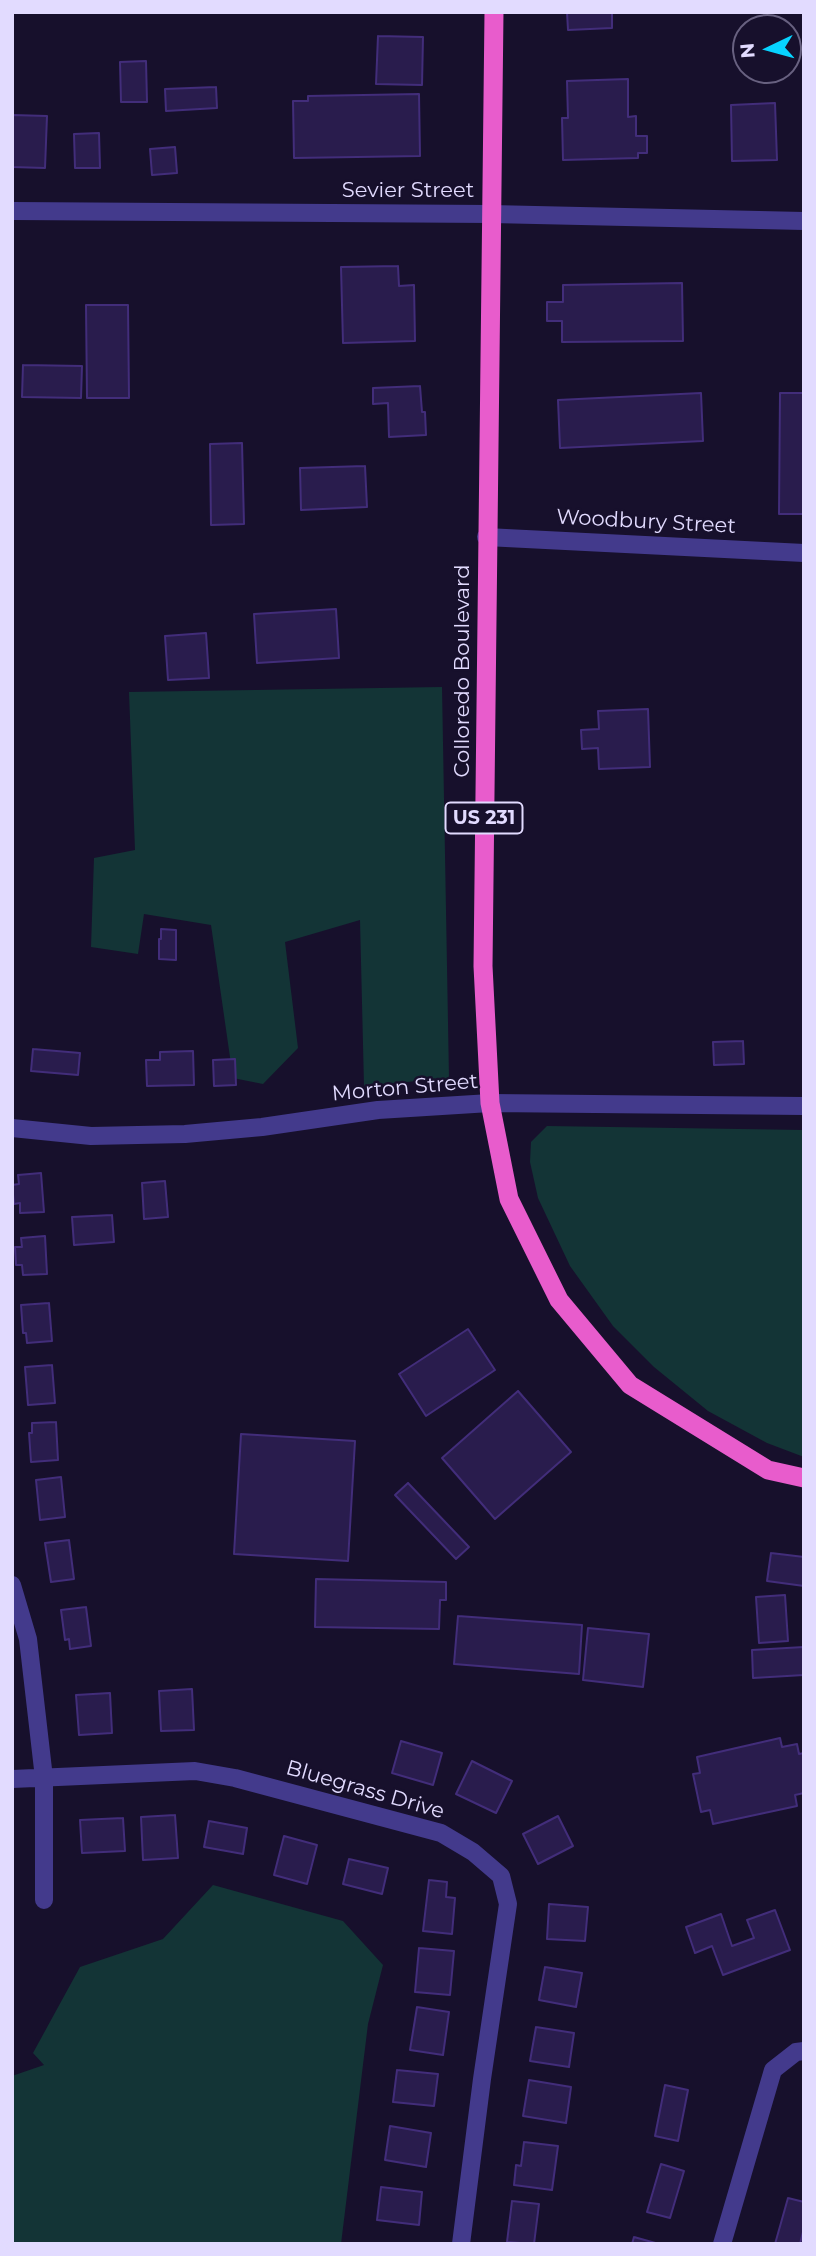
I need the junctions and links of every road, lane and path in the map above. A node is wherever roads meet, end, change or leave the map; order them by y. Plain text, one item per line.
1 (494, 12) edge
2 (12, 211) edge
3 (491, 214) junction
4 (804, 221) edge
5 (486, 537) junction
6 (804, 553) edge
7 (490, 1103) junction
8 (804, 1106) edge
9 (12, 1128) edge
10 (804, 1478) edge
11 (12, 1585) edge
12 (12, 1779) edge
13 (44, 1779) junction
14 (44, 1900) dead end
15 (804, 2051) edge
16 (461, 2244) edge
17 (722, 2244) edge

1 - 3 highway, Colloredo Boulevard / US 231
2 - 3 street, Sevier Street
3 - 4 street, Sevier Street
3 - 5 highway, Colloredo Boulevard / US 231
5 - 6 street, Woodbury Street
5 - 7 highway, Colloredo Boulevard / US 231
7 - 8 street, Morton Street
7 - 9 street, Morton Street
7 - 10 highway, Colloredo Boulevard / US 231
11 - 13 street
12 - 13 street, Bluegrass Drive
13 - 14 street
13 - 16 street, Bluegrass Drive
15 - 17 street

